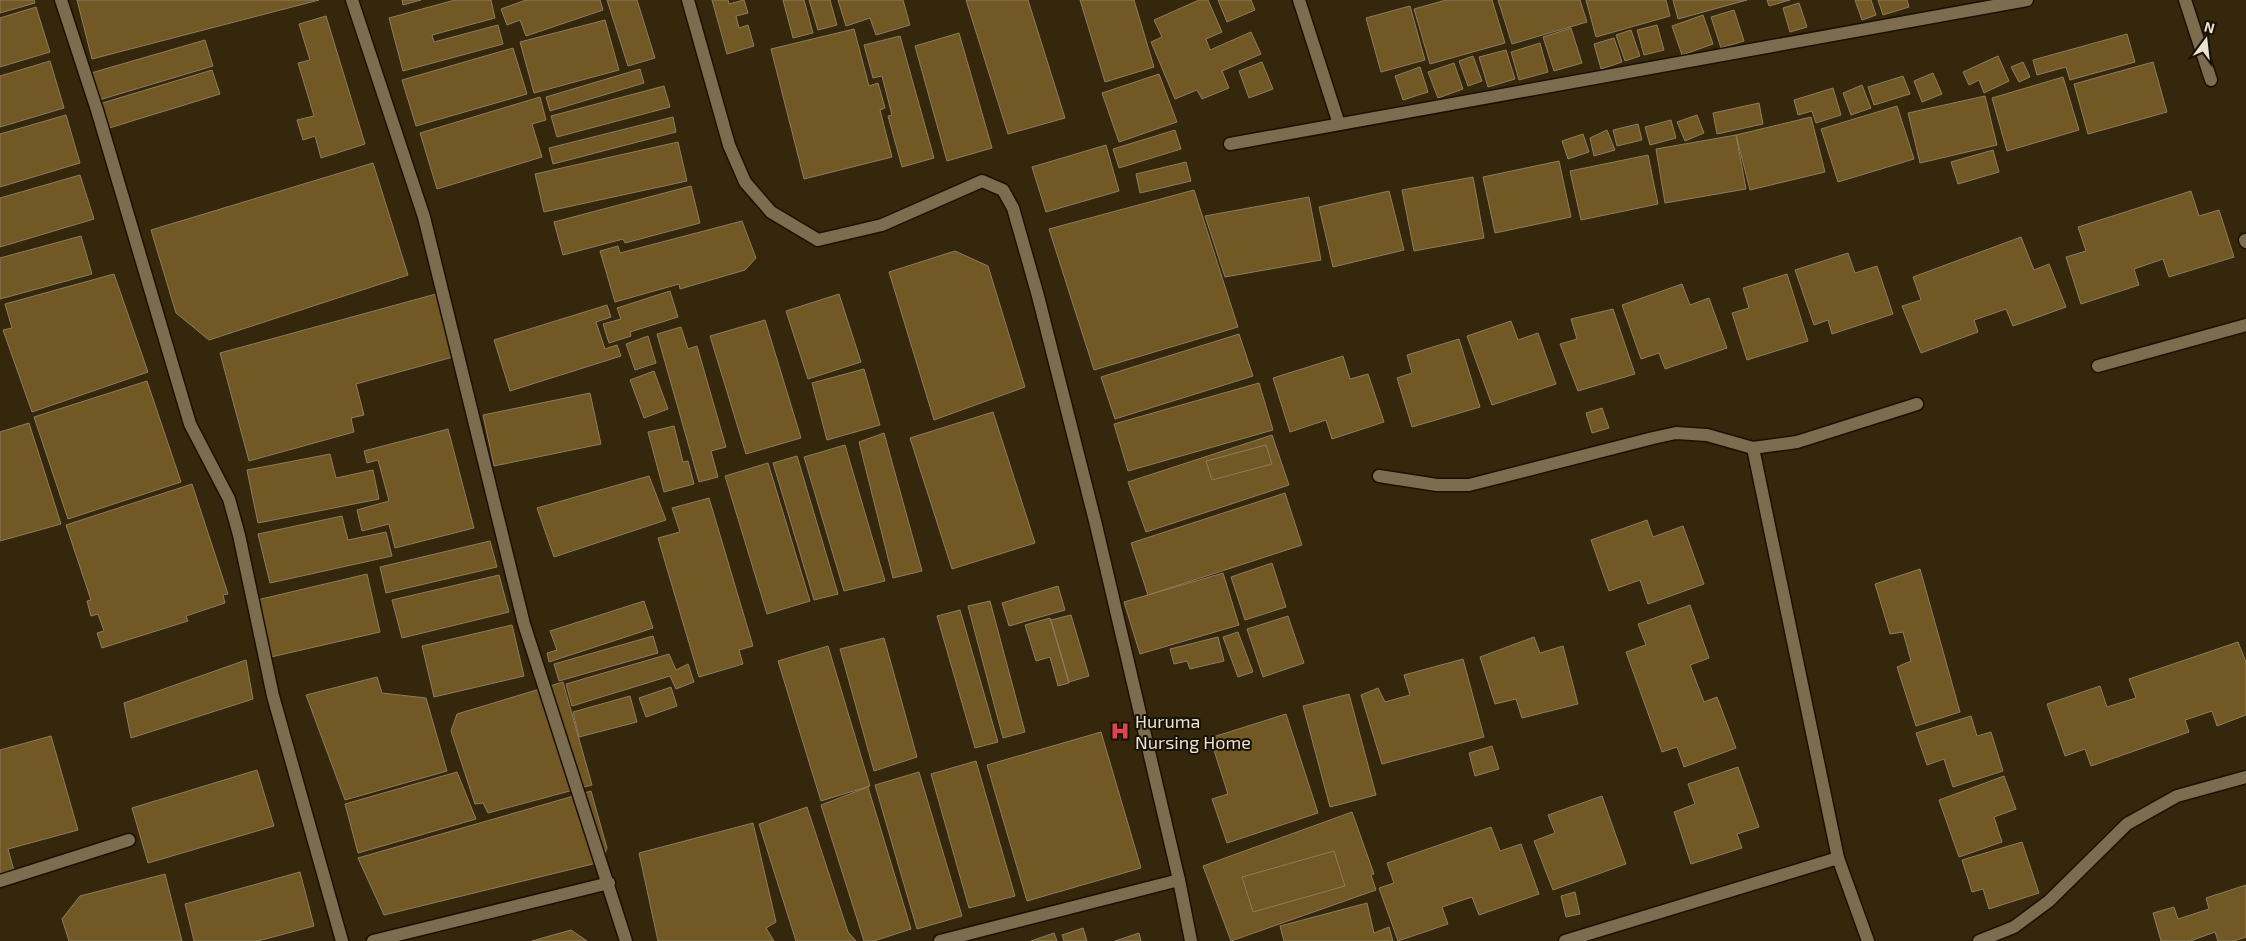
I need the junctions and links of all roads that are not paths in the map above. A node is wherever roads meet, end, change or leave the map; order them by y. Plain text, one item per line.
1 (61, 0) edge
2 (352, 0) edge
3 (688, 0) edge
4 (1299, 0) edge
5 (2027, 0) edge
6 (2185, 0) edge
7 (2211, 80) dead end
8 (1339, 124) junction
9 (1230, 144) dead end
10 (2246, 325) edge
11 (2098, 366) dead end
12 (1917, 404) dead end
13 (1753, 448) junction
14 (1379, 476) dead end
15 (2246, 777) edge
16 (130, 840) dead end
17 (1838, 858) junction
18 (1179, 880) junction
19 (0, 881) edge
20 (609, 883) junction
21 (342, 941) edge
22 (373, 941) edge
23 (626, 941) edge
24 (940, 941) edge
25 (1191, 941) edge
26 (1565, 941) edge
27 (1868, 941) edge
28 (1979, 941) edge

1 - 21 street
2 - 20 street
3 - 18 street
4 - 8 street
5 - 8 street
6 - 7 street
8 - 9 street
10 - 11 street
12 - 13 street
13 - 14 street
13 - 17 street
15 - 28 street
16 - 19 street
17 - 26 street
17 - 27 street
18 - 24 street
18 - 25 street
20 - 22 street
20 - 23 street

